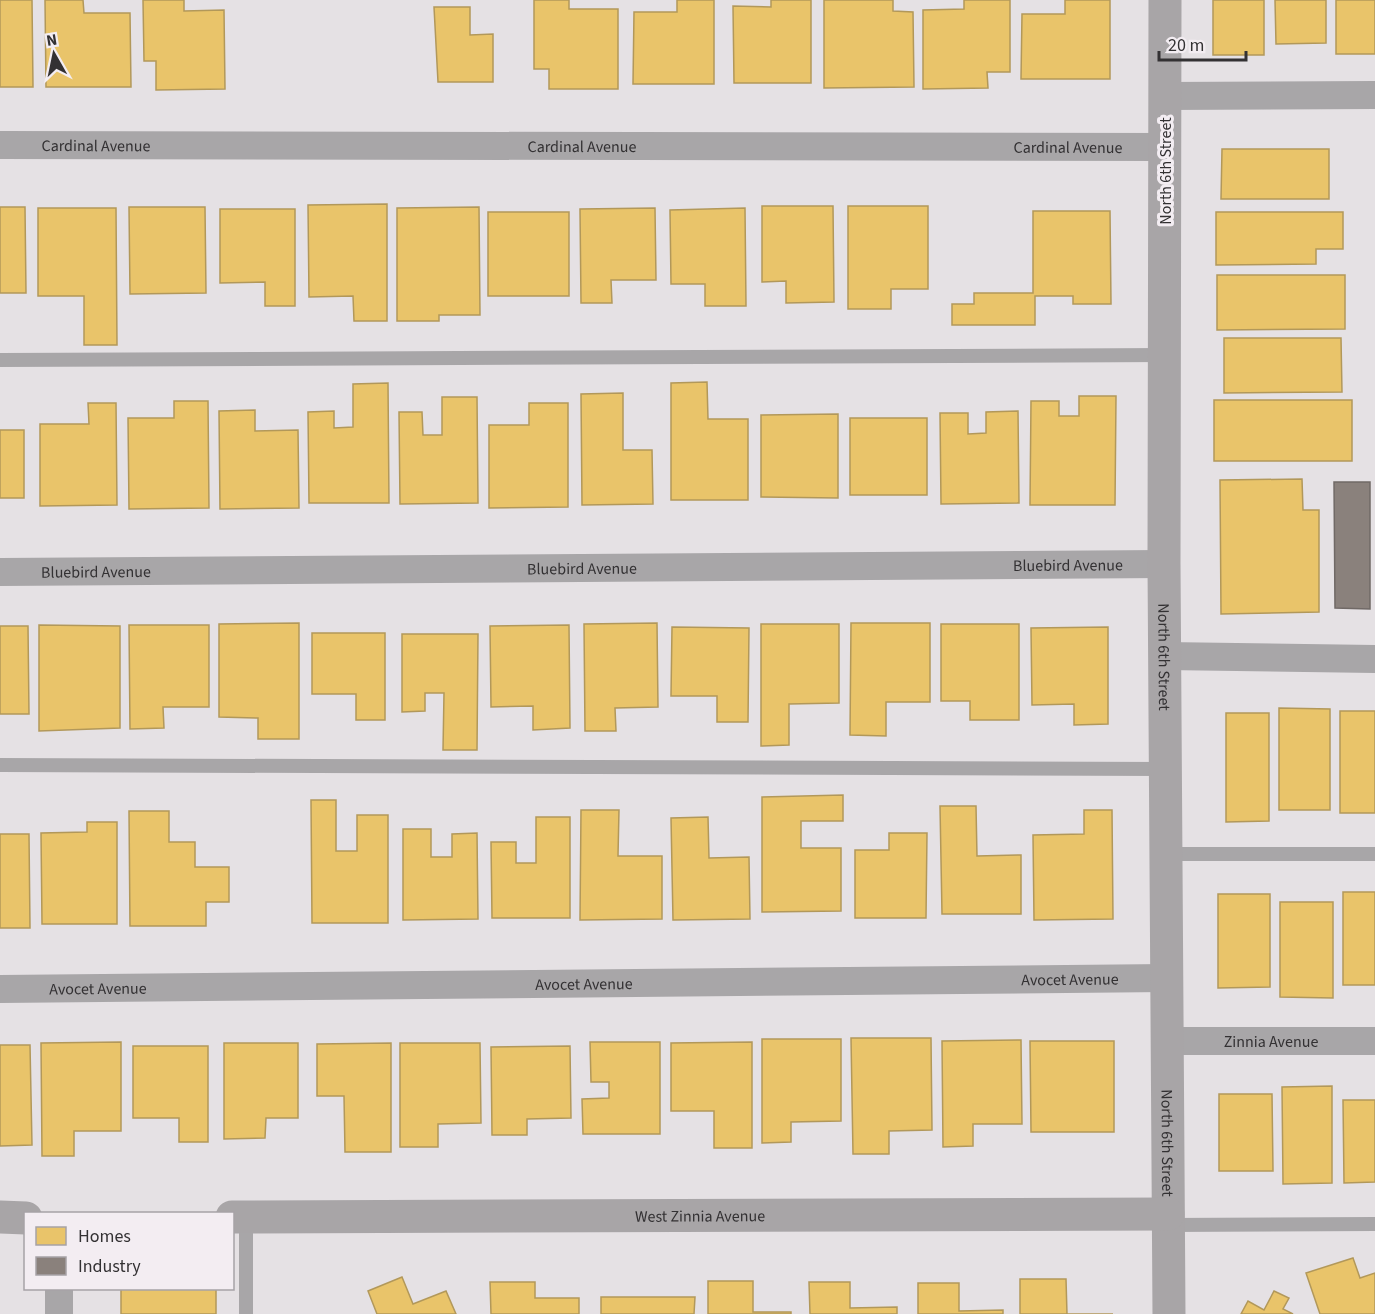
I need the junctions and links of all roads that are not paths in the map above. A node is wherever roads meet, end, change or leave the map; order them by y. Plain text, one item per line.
1 (1165, 0) edge
2 (1375, 95) edge
3 (1165, 96) junction
4 (0, 145) edge
5 (1165, 147) junction
6 (1165, 355) junction
7 (0, 360) edge
8 (1164, 564) junction
9 (0, 572) edge
10 (1165, 656) junction
11 (1375, 659) edge
12 (0, 765) edge
13 (1165, 769) junction
14 (1166, 854) junction
15 (1375, 854) edge
16 (1167, 978) junction
17 (0, 988) edge
18 (1167, 1041) junction
19 (1375, 1041) edge
20 (0, 1217) edge
21 (239, 1217) edge
22 (24, 1218) edge
23 (1168, 1219) junction
24 (1375, 1224) edge
25 (59, 1290) edge
26 (59, 1314) edge
27 (246, 1314) edge
28 (1169, 1314) edge

1 - 3 street, North 6th Street
2 - 3 street
3 - 5 street, North 6th Street
4 - 5 street, Cardinal Avenue
5 - 6 street, North 6th Street
6 - 7 lane
6 - 8 street, North 6th Street
8 - 9 street, Bluebird Avenue
8 - 10 street, North 6th Street
10 - 11 street
10 - 13 street, North 6th Street
12 - 13 lane
13 - 14 street, North 6th Street
14 - 15 lane
14 - 16 street, North 6th Street
16 - 17 street, Avocet Avenue
16 - 18 street, North 6th Street
18 - 19 street, Zinnia Avenue
18 - 23 street, North 6th Street
20 - 22 street
21 - 23 street, West Zinnia Avenue
21 - 27 lane
23 - 24 lane
23 - 28 street, North 6th Street
25 - 26 street

